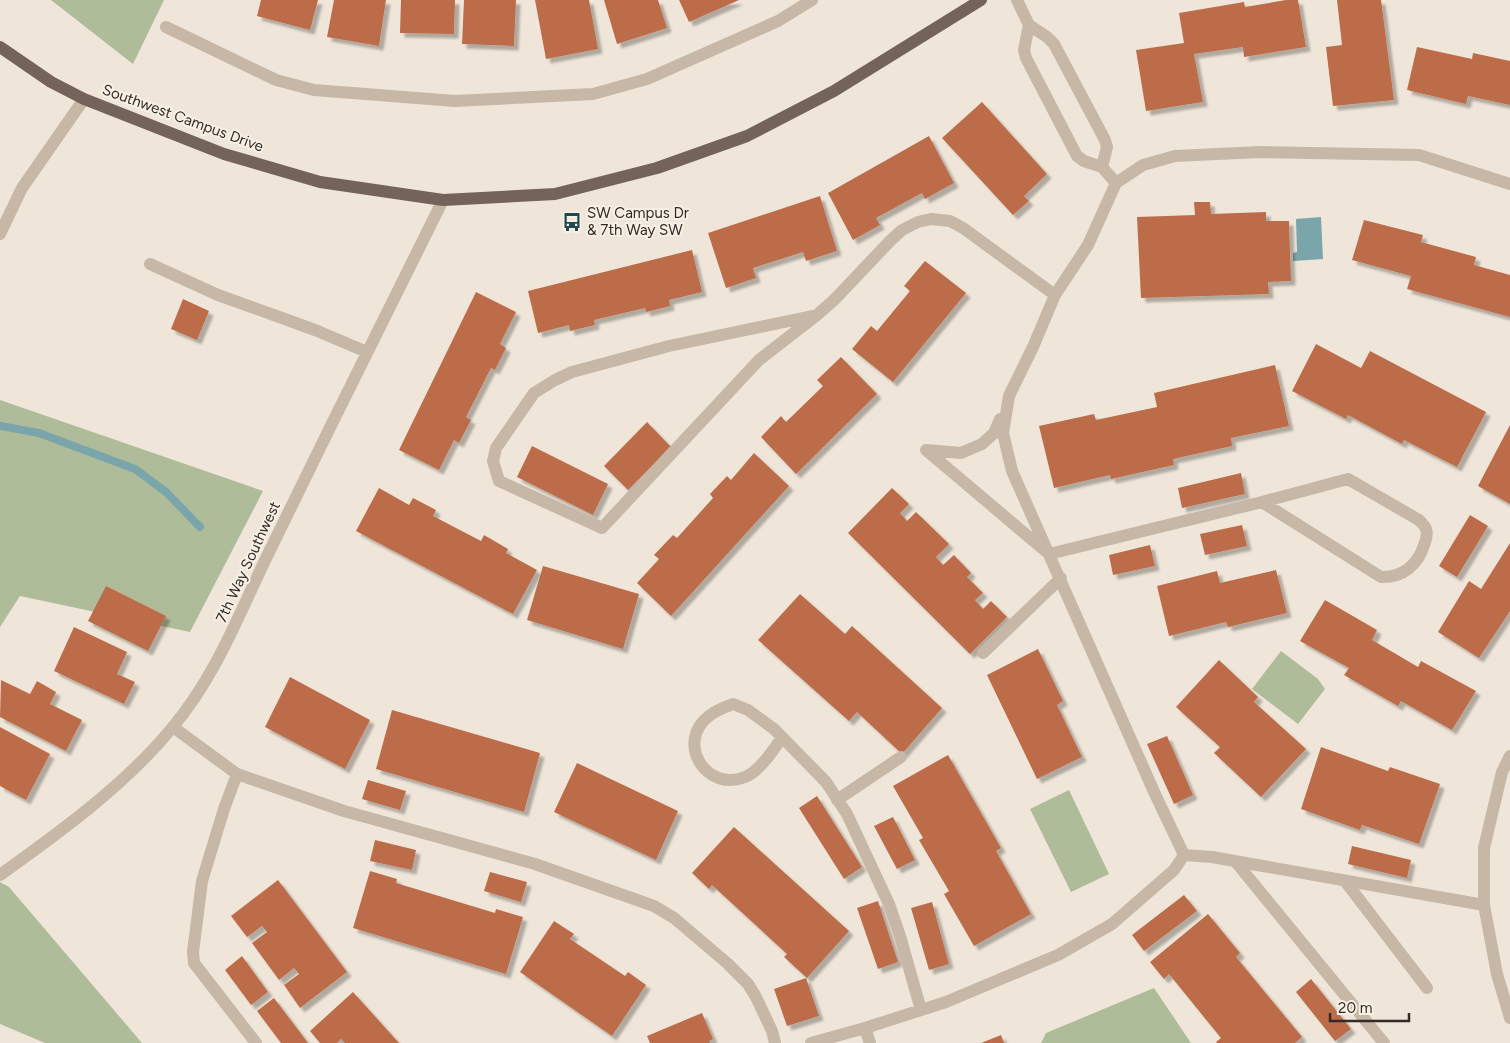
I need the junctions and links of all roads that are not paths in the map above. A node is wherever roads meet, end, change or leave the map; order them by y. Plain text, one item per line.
1 (812, 0) edge
2 (981, 0) edge
3 (1017, 0) edge
4 (1029, 25) junction
5 (166, 27) dead end
6 (0, 47) edge
7 (84, 98) junction
8 (1102, 167) junction
9 (1116, 183) junction
10 (1510, 184) edge
11 (443, 200) junction
12 (0, 234) edge
13 (150, 264) dead end
14 (1055, 295) junction
15 (817, 315) junction
16 (367, 352) junction
17 (1010, 396) junction
18 (1262, 502) junction
19 (1049, 554) junction
20 (1060, 578) junction
21 (983, 653) dead end
22 (173, 727) junction
23 (782, 738) junction
24 (1510, 756) edge
25 (901, 757) dead end
26 (237, 774) junction
27 (837, 800) junction
28 (1184, 854) junction
29 (1235, 861) junction
30 (0, 875) edge
31 (1345, 880) junction
32 (1484, 905) junction
33 (1427, 988) dead end
34 (921, 1010) junction
35 (1510, 1018) edge
36 (865, 1028) junction
37 (256, 1043) edge
38 (775, 1043) edge
39 (811, 1043) edge
40 (870, 1043) edge
41 (1384, 1043) edge

1 - 5 street
2 - 11 main road, Southwest Campus Drive
3 - 4 street
4 - 8 street
4 - 8 street
6 - 7 main road, Southwest Campus Drive
7 - 11 main road, Southwest Campus Drive
7 - 12 street
8 - 9 street
9 - 10 street
9 - 14 street
11 - 16 street, 7th Way Southwest
13 - 16 street
14 - 15 street
14 - 17 street
15 - 15 street
16 - 22 street, 7th Way Southwest
17 - 19 street
17 - 19 street
18 - 18 street
18 - 19 street
19 - 20 street
20 - 21 street
20 - 28 street
22 - 26 street
22 - 30 street, 7th Way Southwest
23 - 23 street
23 - 27 street
24 - 32 street
25 - 27 street
26 - 37 street
26 - 38 street
27 - 34 street
28 - 29 street
28 - 34 street
29 - 31 street
29 - 41 street
31 - 32 street
31 - 33 street
32 - 35 street
34 - 36 street
36 - 39 street
36 - 40 street

